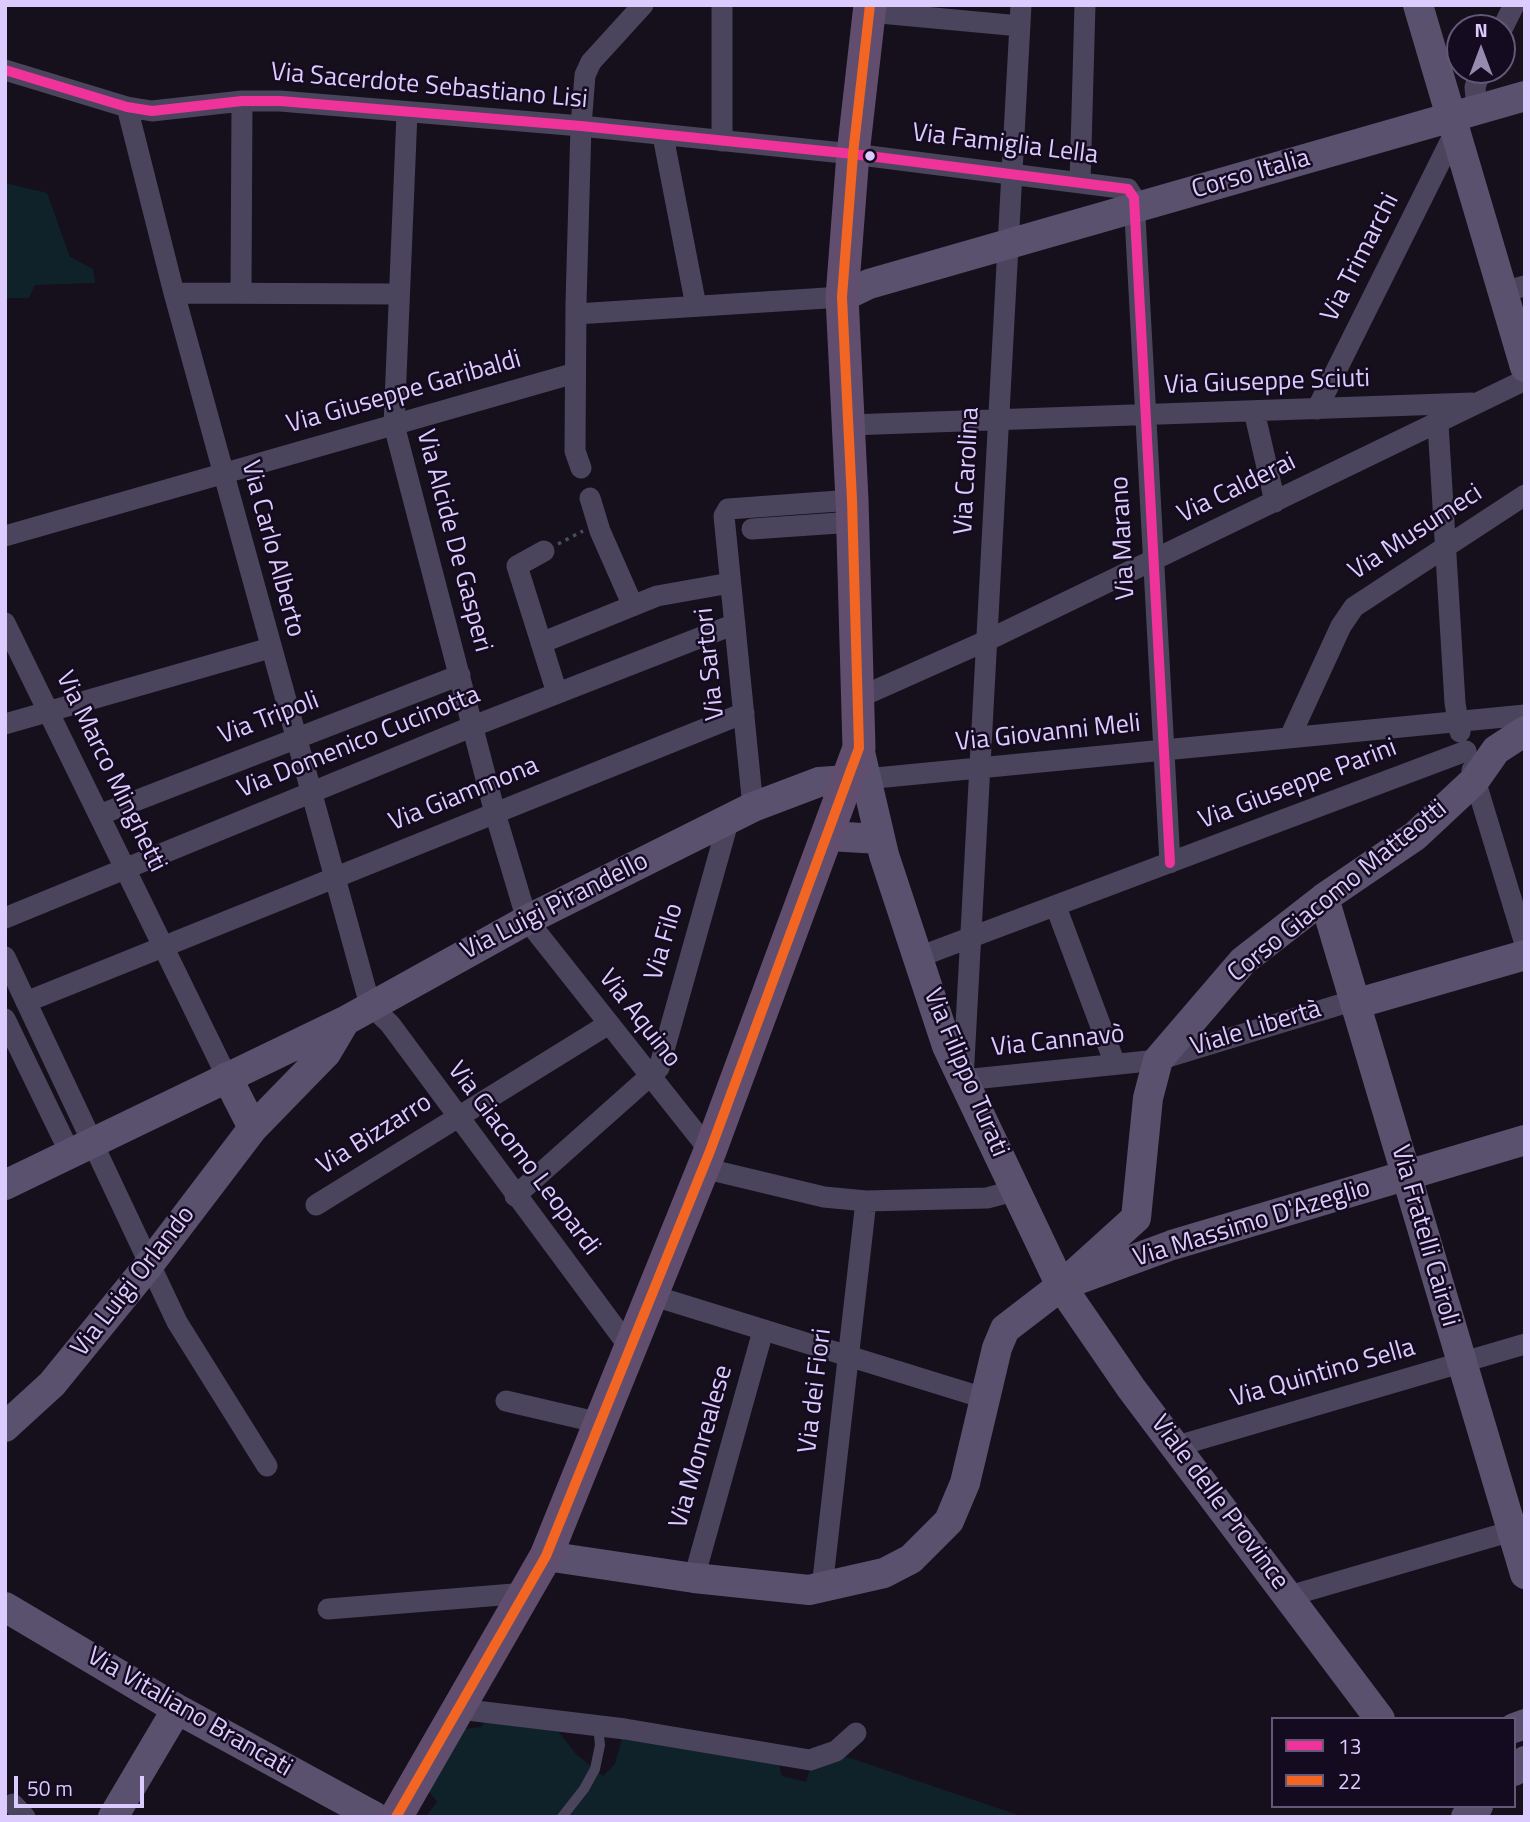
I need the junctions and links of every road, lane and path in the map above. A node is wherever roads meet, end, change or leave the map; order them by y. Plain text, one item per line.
1 (643, 5) edge
2 (722, 5) edge
3 (1085, 5) edge
4 (1418, 5) edge
5 (869, 9) edge
6 (1021, 16) edge
7 (5, 70) edge
8 (1476, 84) edge
9 (1525, 96) edge
10 (242, 101) junction
11 (127, 107) junction
12 (407, 113) junction
13 (1461, 120) junction
14 (581, 126) junction
15 (663, 136) junction
16 (722, 141) junction
17 (853, 154) junction
18 (1012, 174) junction
19 (1080, 183) junction
20 (1133, 210) junction
21 (1009, 245) junction
22 (1513, 289) edge
23 (174, 293) junction
24 (241, 293) junction
25 (397, 294) junction
26 (842, 297) junction
27 (695, 301) junction
28 (576, 309) junction
29 (1525, 367) edge
30 (575, 373) junction
31 (1525, 380) edge
32 (1477, 403) junction
33 (1317, 409) junction
34 (1254, 411) junction
35 (1146, 416) junction
36 (998, 420) junction
37 (1438, 424) junction
38 (394, 425) junction
39 (849, 425) junction
40 (581, 468) dead end
41 (223, 474) junction
42 (1525, 495) edge
43 (590, 498) dead end
44 (1275, 502) junction
45 (853, 511) junction
46 (598, 525) junction
47 (752, 529) dead end
48 (5, 536) edge
49 (1446, 548) junction
50 (544, 551) joint
51 (1152, 561) junction
52 (730, 583) junction
53 (633, 606) junction
54 (5, 623) edge
55 (735, 624) junction
56 (988, 640) junction
57 (541, 643) junction
58 (270, 648) junction
59 (460, 675) junction
60 (558, 693) junction
61 (858, 698) junction
62 (48, 712) junction
63 (744, 713) junction
64 (1453, 715) junction
65 (1525, 715) edge
66 (5, 724) edge
67 (471, 727) junction
68 (1525, 732) edge
69 (1290, 737) junction
70 (295, 739) junction
71 (1164, 749) junction
72 (1456, 755) junction
73 (857, 769) junction
74 (982, 770) junction
75 (1472, 791) junction
76 (310, 793) junction
77 (495, 813) junction
78 (741, 813) junction
79 (99, 815) junction
80 (828, 836) junction
81 (882, 847) junction
82 (1170, 863) junction
83 (125, 867) junction
84 (333, 878) junction
85 (1324, 898) junction
86 (1056, 907) junction
87 (5, 918) edge
88 (527, 920) junction
89 (973, 939) junction
90 (1525, 944) edge
91 (163, 947) junction
92 (1525, 955) edge
93 (5, 957) edge
94 (916, 958) junction
95 (26, 1002) junction
96 (1355, 1002) junction
97 (1199, 1011) junction
98 (357, 1013) junction
99 (5, 1019) edge
100 (607, 1025) junction
101 (1208, 1043) junction
102 (1158, 1060) junction
103 (1115, 1064) junction
104 (648, 1076) junction
105 (223, 1079) junction
106 (963, 1080) junction
107 (456, 1117) junction
108 (253, 1128) junction
109 (1525, 1140) edge
110 (81, 1148) junction
111 (706, 1160) junction
112 (1407, 1176) junction
113 (5, 1185) edge
114 (1017, 1190) junction
115 (515, 1196) junction
116 (866, 1201) junction
117 (316, 1205) dead end
118 (1136, 1218) junction
119 (1172, 1245) junction
120 (148, 1266) junction
121 (1061, 1286) junction
122 (651, 1295) junction
123 (763, 1331) junction
124 (1525, 1344) edge
125 (630, 1348) junction
126 (849, 1357) junction
127 (1462, 1363) junction
128 (984, 1398) junction
129 (506, 1401) dead end
130 (600, 1423) junction
131 (5, 1427) edge
132 (1177, 1446) junction
133 (267, 1466) dead end
134 (1512, 1531) junction
135 (546, 1556) junction
136 (1525, 1574) edge
137 (694, 1578) junction
138 (822, 1588) junction
139 (526, 1593) junction
140 (1289, 1596) junction
141 (5, 1607) edge
142 (328, 1609) dead end
143 (177, 1709) junction
144 (458, 1709) junction
145 (1379, 1717) edge
146 (598, 1726) junction
147 (856, 1733) dead end
148 (113, 1817) edge
149 (375, 1817) edge
150 (396, 1817) edge
151 (562, 1817) edge

1 - 14 street
2 - 16 street
3 - 19 street
4 - 13 street
5 - 6 street
5 - 17 main road
6 - 18 street, Via Carolina
7 - 11 street, Via Sacerdote Sebastiano Lisi
8 - 13 street
9 - 13 street, Corso Italia
10 - 11 street, Via Sacerdote Sebastiano Lisi
10 - 12 street, Via Sacerdote Sebastiano Lisi
10 - 24 street
11 - 23 street, Via Carlo Alberto
12 - 14 street, Via Sacerdote Sebastiano Lisi
12 - 25 street, Via Alcide De Gasperi
13 - 20 street, Corso Italia
13 - 22 street
13 - 33 street, Via Trimarchi
14 - 15 street, Via Sacerdote Sebastiano Lisi
14 - 28 street
15 - 16 street, Via Sacerdote Sebastiano Lisi
15 - 27 street
16 - 17 street, Via Sacerdote Sebastiano Lisi
17 - 18 street, Via Famiglia Lella
17 - 26 main road
18 - 19 street, Via Famiglia Lella
18 - 21 street, Via Carolina
19 - 20 street, Via Famiglia Lella
20 - 21 street, Corso Italia
20 - 35 street, Via Marano
21 - 26 street, Corso Italia
21 - 36 street, Via Carolina
22 - 29 street
23 - 24 street
23 - 41 street, Via Carlo Alberto
24 - 25 street
25 - 38 street, Via Alcide De Gasperi
26 - 27 street
26 - 39 main road
27 - 28 street
28 - 30 street
30 - 38 street, Via Giuseppe Garibaldi
30 - 40 street
31 - 32 street, Via Calderai
32 - 33 street, Via Giuseppe Sciuti
32 - 37 street, Via Calderai
33 - 34 street, Via Giuseppe Sciuti
34 - 35 street, Via Giuseppe Sciuti
34 - 44 street
35 - 36 street, Via Giuseppe Sciuti
35 - 51 street, Via Marano
36 - 39 street, Via Giuseppe Sciuti
36 - 56 street, Via Carolina
37 - 44 street, Via Calderai
37 - 49 street
38 - 41 street, Via Giuseppe Garibaldi
38 - 59 street, Via Alcide De Gasperi
39 - 45 main road
41 - 48 street, Via Giuseppe Garibaldi
41 - 58 street, Via Carlo Alberto
42 - 49 street, Via Musumeci
43 - 46 street
44 - 51 street, Via Calderai
45 - 47 street
45 - 52 street, Via Sartori
45 - 61 main road
46 - 50 path
46 - 53 street
49 - 64 street
49 - 69 street, Via Musumeci
50 - 57 street
51 - 56 street, Via Calderai
51 - 71 street, Via Marano
52 - 53 street
52 - 55 street, Via Sartori
53 - 57 street
54 - 62 street, Via Marco Minghetti
55 - 60 street, Via Domenico Cucinotta
55 - 63 street, Via Sartori
56 - 61 street, Via Calderai
56 - 74 street, Via Carolina
57 - 60 street
58 - 62 street
58 - 70 street, Via Carlo Alberto
59 - 67 street, Via Alcide De Gasperi
59 - 70 street, Via Tripoli
60 - 67 street, Via Domenico Cucinotta
61 - 73 main road
62 - 66 street
62 - 79 street, Via Marco Minghetti
63 - 77 street, Via Giammona
63 - 78 street, Via Sartori
64 - 65 street, Via Giovanni Meli
64 - 69 street, Via Giovanni Meli
64 - 72 street
67 - 76 street, Via Domenico Cucinotta
67 - 77 street, Via Alcide De Gasperi
68 - 75 street, Corso Giacomo Matteotti
69 - 71 street, Via Giovanni Meli
70 - 76 street, Via Carlo Alberto
70 - 79 street, Via Tripoli
71 - 74 street, Via Giovanni Meli
71 - 82 street, Via Marano
72 - 75 street
72 - 82 street, Via Giuseppe Parini
73 - 74 street, Via Giovanni Meli
73 - 78 street, Via Luigi Pirandello
73 - 80 main road
73 - 81 street, Via Filippo Turati
74 - 89 street, Via Carolina
75 - 85 street, Corso Giacomo Matteotti
75 - 90 street
76 - 83 street, Via Domenico Cucinotta
76 - 84 street, Via Carlo Alberto
77 - 84 street, Via Giammona
77 - 88 street, Via Alcide De Gasperi
78 - 88 street, Via Luigi Pirandello
78 - 104 street, Via Filo
79 - 83 street, Via Marco Minghetti
80 - 81 street
80 - 111 main road
81 - 94 street, Via Filippo Turati
82 - 86 street, Via Giuseppe Parini
83 - 87 street, Via Domenico Cucinotta
83 - 91 street, Via Marco Minghetti
84 - 91 street, Via Giammona
84 - 98 street, Via Carlo Alberto
85 - 96 street, Via Fratelli Cairoli
85 - 97 street, Corso Giacomo Matteotti
86 - 89 street, Via Giuseppe Parini
86 - 103 street
88 - 98 street, Via Luigi Pirandello
88 - 100 street, Via Aquino
89 - 94 street, Via Giuseppe Parini
89 - 106 street, Via Carolina
91 - 95 street
91 - 105 street, Via Marco Minghetti
92 - 96 street, Viale Libertà
93 - 95 street
94 - 106 street, Via Filippo Turati
95 - 110 street
96 - 101 street, Viale Libertà
96 - 112 street, Via Fratelli Cairoli
97 - 101 street
97 - 102 street, Corso Giacomo Matteotti
98 - 105 street, Via Luigi Pirandello
98 - 107 street, Via Giacomo Leopardi
98 - 108 street, Via Luigi Orlando
99 - 110 street
100 - 104 street, Via Aquino
100 - 107 street, Via Bizzarro
101 - 102 street, Viale Libertà
102 - 103 street, Via Cannavò
102 - 118 street, Corso Giacomo Matteotti
103 - 106 street, Via Cannavò
104 - 111 street, Via Aquino
104 - 115 street, Via Filo
105 - 108 street
105 - 110 street, Via Luigi Pirandello
106 - 114 street, Via Filippo Turati
107 - 115 street, Via Giacomo Leopardi
107 - 117 street, Via Bizzarro
108 - 120 street, Via Luigi Orlando
109 - 112 street, Via Massimo D'Azeglio
110 - 113 street, Via Luigi Pirandello
110 - 120 street
111 - 116 street
111 - 122 main road
112 - 119 street, Via Massimo D'Azeglio
112 - 127 street, Via Fratelli Cairoli
114 - 116 street
114 - 121 street, Via Filippo Turati
115 - 125 street, Via Giacomo Leopardi
116 - 126 street, Via dei Fiori
118 - 119 street
118 - 121 street
119 - 121 street, Via Massimo D'Azeglio
120 - 131 street, Via Luigi Orlando
120 - 133 street
121 - 128 street
121 - 132 street, Viale delle Province
122 - 123 street
122 - 125 main road
123 - 126 street
123 - 137 street, Via Monrealese
124 - 127 street, Via Quintino Sella
125 - 130 main road
126 - 128 street
126 - 138 street, Via dei Fiori
127 - 132 street, Via Quintino Sella
127 - 134 street, Via Fratelli Cairoli
128 - 138 street
129 - 130 street
130 - 135 main road
132 - 140 street, Viale delle Province
134 - 136 street, Via Fratelli Cairoli
134 - 140 street
135 - 137 street
135 - 139 main road
137 - 138 street
139 - 142 street
139 - 144 main road
140 - 145 street, Viale delle Province
141 - 143 street, Via Vitaliano Brancati
143 - 148 street
143 - 149 street, Via Vitaliano Brancati
144 - 146 street
144 - 150 main road
146 - 147 street
146 - 151 lane

